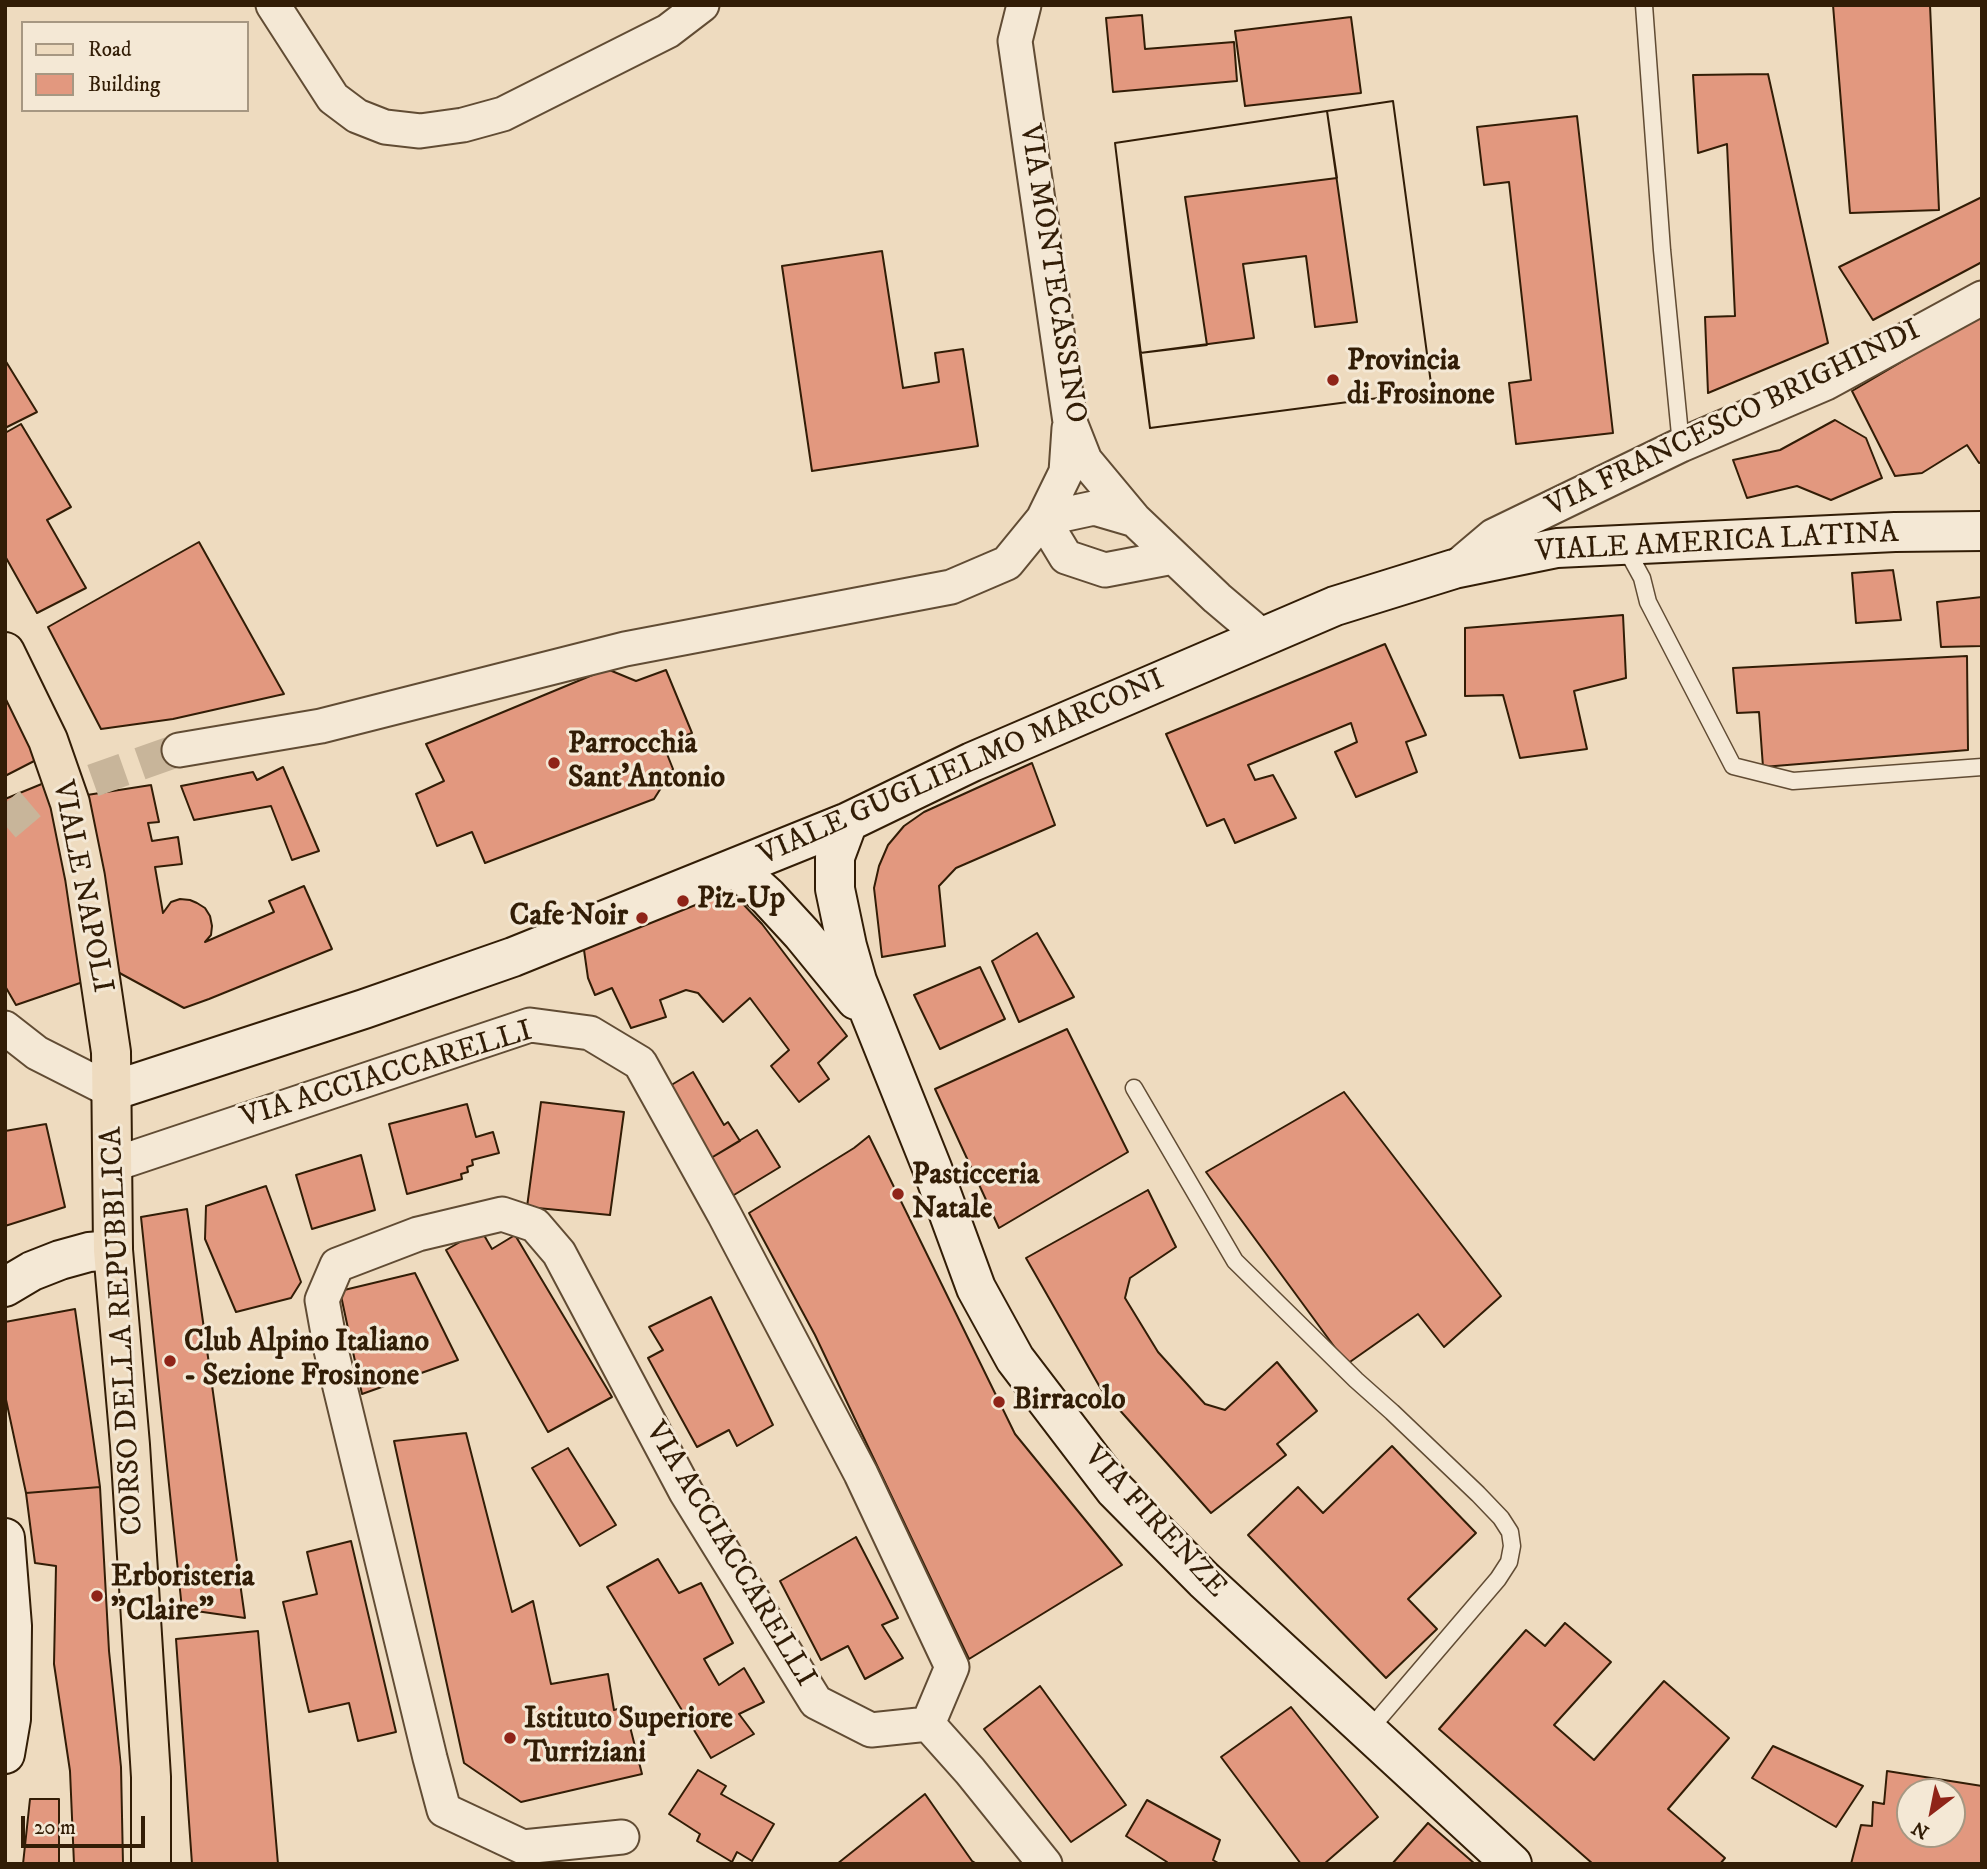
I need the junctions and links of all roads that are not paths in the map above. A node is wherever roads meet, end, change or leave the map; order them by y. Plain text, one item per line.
1 (273, 5) edge
2 (702, 5) edge
3 (1024, 5) edge
4 (1644, 5) edge
5 (1982, 298) edge
6 (1070, 422) junction
7 (1681, 445) junction
8 (1043, 519) junction
9 (1135, 520) junction
10 (1982, 531) edge
11 (1623, 545) junction
12 (1173, 557) junction
13 (1454, 569) junction
14 (1263, 637) junction
15 (5, 652) edge
16 (179, 750) tunnel mouth
17 (1982, 767) edge
18 (848, 822) junction
19 (736, 867) junction
20 (874, 1024) junction
21 (5, 1028) edge
22 (1134, 1088) dead end
23 (111, 1091) junction
24 (112, 1165) junction
25 (113, 1250) junction
26 (5, 1287) edge
27 (5, 1538) edge
28 (928, 1724) junction
29 (1368, 1730) junction
30 (5, 1754) edge
31 (622, 1836) dead end
32 (151, 1864) edge
33 (1045, 1864) edge
34 (1513, 1864) edge

1 - 2 street
3 - 6 street, VIA MONTECASSINO
4 - 7 lane
5 - 7 street, VIA FRANCESCO BRIGHINDI
6 - 8 street
6 - 9 street, VIA MONTECASSINO
7 - 13 street, VIA FRANCESCO BRIGHINDI
8 - 9 street
8 - 12 street
8 - 16 street
9 - 12 street, VIA MONTECASSINO
10 - 11 main road, VIALE AMERICA LATINA
11 - 13 main road, VIALE AMERICA LATINA
11 - 17 lane
12 - 14 street, VIA MONTECASSINO
13 - 14 main road, VIALE GUGLIELMO MARCONI
14 - 18 main road, VIALE GUGLIELMO MARCONI
15 - 23 main road, VIALE NAPOLI
18 - 19 main road, VIALE GUGLIELMO MARCONI
18 - 20 main road, VIA FIRENZE
19 - 20 main road
19 - 23 main road, VIALE GUGLIELMO MARCONI
20 - 29 main road, VIA FIRENZE
21 - 23 street
22 - 29 lane
23 - 24 main road, CORSO DELLA REPUBBLICA
24 - 25 main road, CORSO DELLA REPUBBLICA
24 - 28 street, VIA ACCIACCARELLI
25 - 26 main road
25 - 32 main road, CORSO DELLA REPUBBLICA
27 - 30 main road
28 - 31 street, VIA ACCIACCARELLI
28 - 33 street
29 - 34 main road, VIA FIRENZE

